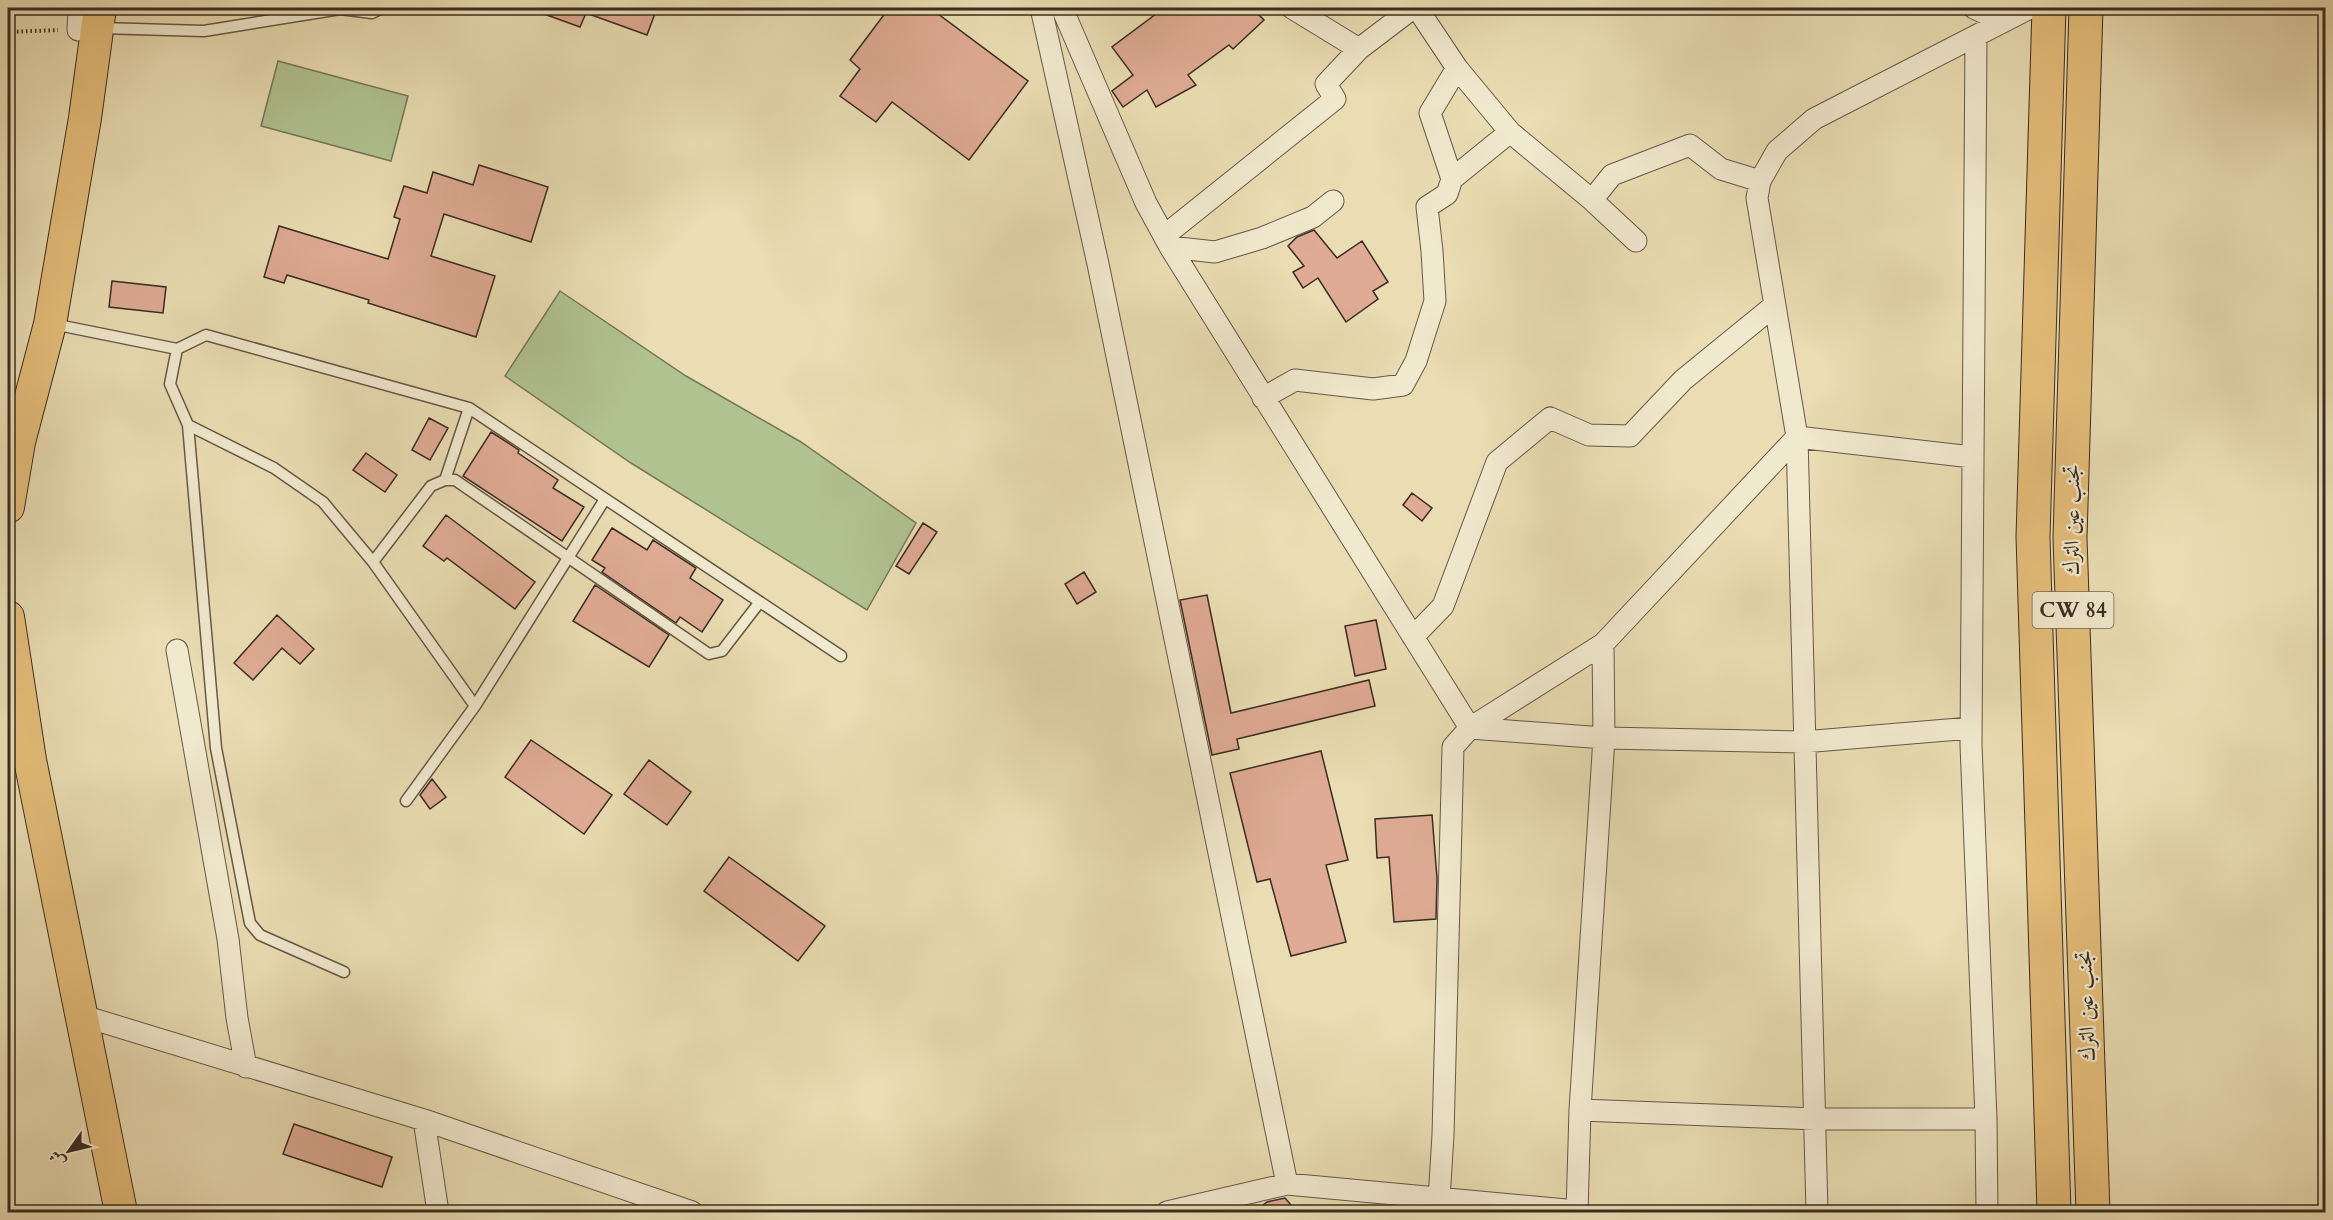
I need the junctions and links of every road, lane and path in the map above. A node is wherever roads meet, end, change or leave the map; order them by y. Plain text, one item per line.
1 (382, 8) edge
2 (1041, 8) edge
3 (1062, 8) edge
4 (1292, 8) edge
5 (1415, 8) edge
6 (1974, 8) edge
7 (2031, 8) edge
8 (2049, 8) edge
9 (2086, 8) edge
10 (88, 18) edge
11 (2002, 22) junction
12 (8, 32) edge
13 (1976, 37) junction
14 (1359, 49) junction
15 (1457, 68) junction
16 (1510, 132) junction
17 (1452, 178) junction
18 (1760, 181) junction
19 (1592, 200) junction
20 (1333, 201) dead end
21 (1167, 241) junction
22 (1636, 241) dead end
23 (1775, 305) junction
24 (50, 324) junction
25 (177, 349) junction
26 (1263, 398) junction
27 (469, 408) junction
28 (188, 425) junction
29 (1797, 437) junction
30 (1972, 457) junction
31 (445, 480) junction
32 (605, 499) junction
33 (8, 507) edge
34 (567, 558) junction
35 (373, 562) junction
36 (759, 603) junction
37 (8, 617) edge
38 (1413, 637) junction
39 (1603, 644) junction
40 (177, 650) dead end
41 (841, 656) dead end
42 (475, 706) junction
43 (1470, 728) junction
44 (1971, 728) junction
45 (1604, 738) junction
46 (1803, 742) junction
47 (406, 801) dead end
48 (344, 972) dead end
49 (80, 1015) junction
50 (246, 1067) junction
51 (1580, 1110) junction
52 (1816, 1119) junction
53 (1986, 1119) junction
54 (424, 1120) junction
55 (1287, 1184) junction
56 (1439, 1199) junction
57 (121, 1212) edge
58 (438, 1212) edge
59 (692, 1212) edge
60 (1170, 1212) edge
61 (1577, 1212) edge
62 (1817, 1212) edge
63 (1987, 1212) edge
64 (2054, 1212) edge
65 (2093, 1212) edge

1 - 10 lane
2 - 55 street
3 - 21 street
4 - 14 street
5 - 14 street
5 - 15 street
6 - 11 street
7 - 11 street
8 - 64 highway, تجنب عين الترك / CW 84
9 - 65 highway, تجنب عين الترك / CW 84
10 - 12 path
10 - 24 main road
11 - 13 street
13 - 18 street
13 - 30 street
14 - 21 street
15 - 16 street
15 - 17 street
16 - 17 street
16 - 19 street
17 - 26 street
18 - 19 street
18 - 23 street
19 - 22 street
20 - 21 street
21 - 26 street
23 - 29 street
23 - 38 street
24 - 25 lane
24 - 33 main road
25 - 27 lane
25 - 28 lane
26 - 38 street
27 - 31 lane
27 - 32 lane
28 - 35 lane
28 - 48 lane
29 - 30 street
29 - 39 street
29 - 46 street
30 - 44 street
31 - 34 lane
31 - 35 lane
32 - 34 lane
32 - 36 lane
34 - 36 lane
34 - 42 lane
35 - 42 lane
36 - 41 lane
37 - 49 main road
38 - 43 street
39 - 43 street
39 - 45 street
40 - 50 street
42 - 47 lane
43 - 45 street
43 - 56 street
44 - 46 street
44 - 53 street
45 - 46 street
45 - 51 street
46 - 52 street
49 - 50 street
49 - 57 main road
50 - 54 street
51 - 52 street
51 - 61 street
52 - 53 street
52 - 62 street
53 - 63 street
54 - 58 street
54 - 59 street
55 - 56 street
55 - 60 street
56 - 61 street

